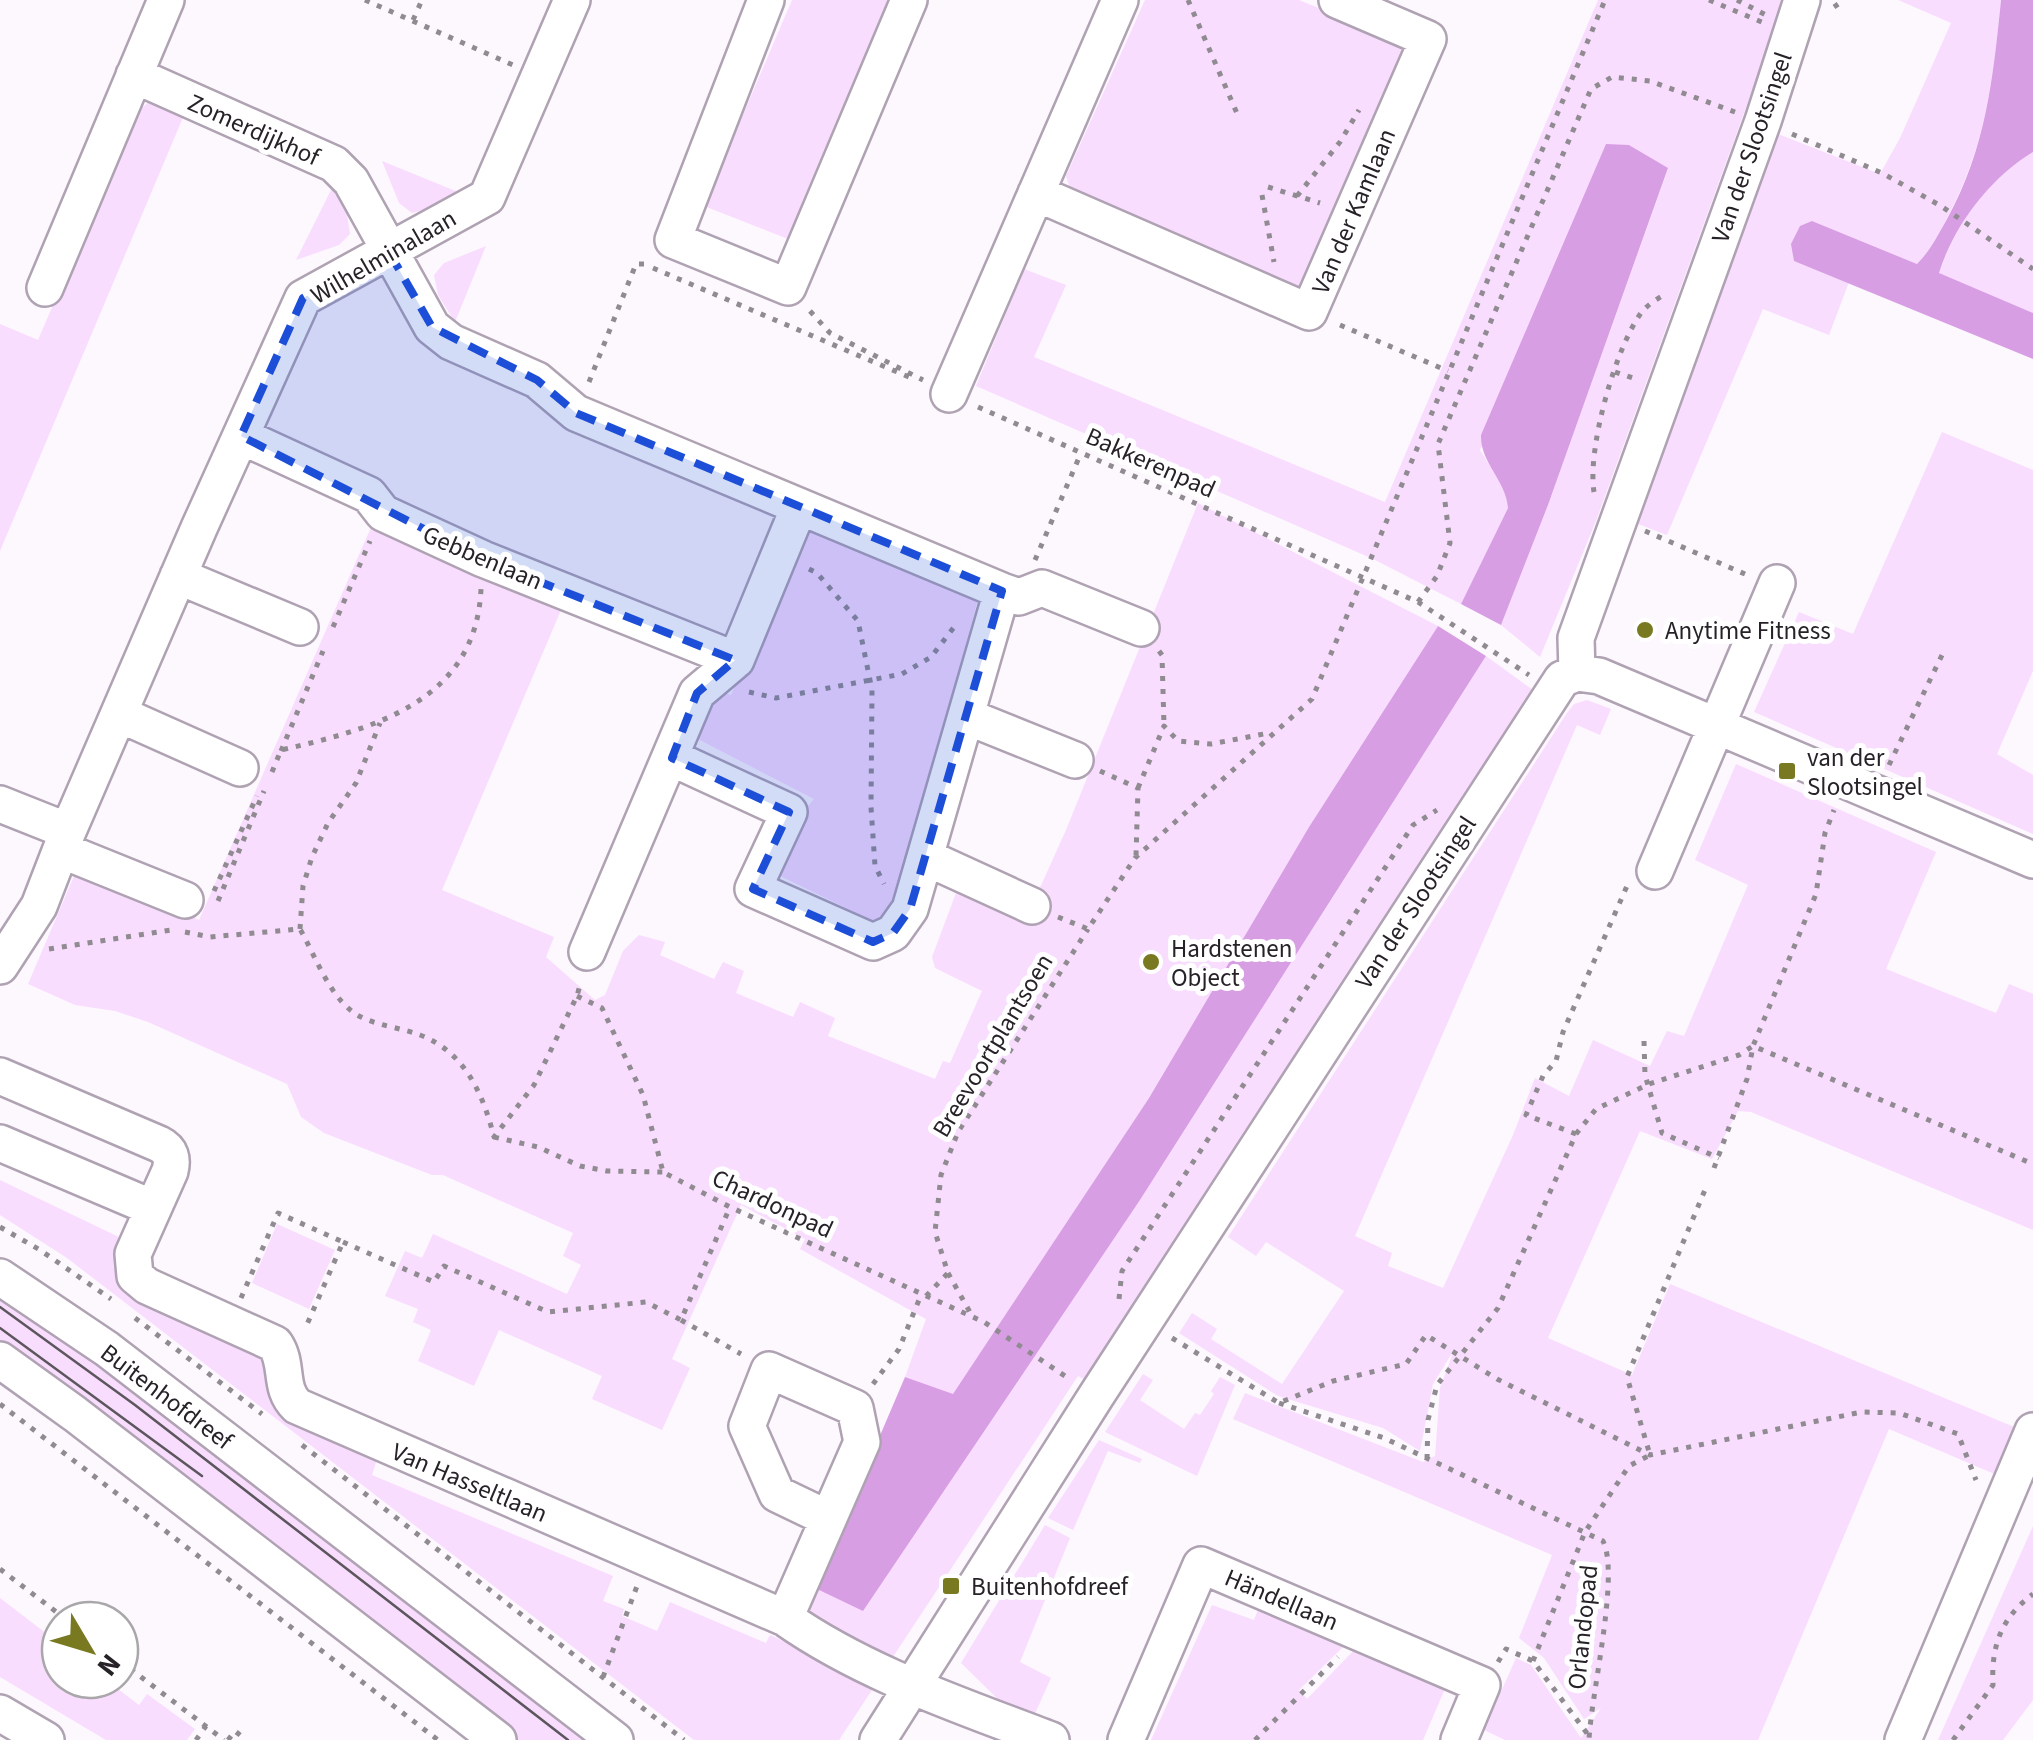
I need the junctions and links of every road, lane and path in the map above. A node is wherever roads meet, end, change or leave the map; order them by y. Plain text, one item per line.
1 (166, 0) edge
2 (366, 0) edge
3 (422, 0) edge
4 (572, 0) edge
5 (766, 0) edge
6 (909, 0) edge
7 (1120, 0) edge
8 (1188, 0) edge
9 (1336, 0) edge
10 (1605, 0) edge
11 (1709, 0) edge
12 (1802, 0) edge
13 (413, 21) junction
14 (1790, 34) junction
15 (134, 75) junction
16 (539, 76) junction
17 (1367, 98) dead end
18 (1238, 118) dead end
19 (1762, 121) junction
20 (1268, 187) dead end
21 (1036, 193) junction
22 (1262, 196) dead end
23 (1297, 196) junction
24 (1352, 214) junction
25 (389, 252) junction
26 (662, 253) junction
27 (2033, 269) edge
28 (1708, 272) junction
29 (788, 287) junction
30 (45, 288) dead end
31 (1295, 306) junction
32 (1448, 371) junction
33 (948, 393) junction
34 (576, 413) junction
35 (242, 436) junction
36 (1082, 452) junction
37 (799, 507) junction
38 (1607, 510) junction
39 (382, 513) junction
40 (779, 555) junction
41 (482, 559) junction
42 (178, 576) junction
43 (1361, 577) junction
44 (1777, 585) joint
45 (1004, 591) junction
46 (1418, 602) junction
47 (300, 627) dead end
48 (1141, 628) joint
49 (1942, 654) dead end
50 (1508, 661) dead end
51 (1539, 662) dead end
52 (724, 670) junction
53 (1578, 673) junction
54 (1529, 675) dead end
55 (870, 682) junction
56 (119, 714) junction
57 (968, 717) junction
58 (380, 723) junction
59 (1164, 726) junction
60 (1718, 726) junction
61 (1272, 732) junction
62 (282, 750) junction
63 (672, 758) junction
64 (1075, 760) joint
65 (256, 777) junction
66 (1861, 785) junction
67 (1138, 788) junction
68 (0, 804) edge
69 (1439, 809) dead end
70 (65, 840) junction
71 (926, 857) junction
72 (1135, 858) junction
73 (2033, 860) edge
74 (1643, 875) joint
75 (1032, 906) joint
76 (910, 909) junction
77 (204, 910) junction
78 (300, 929) junction
79 (1088, 929) junction
80 (194, 935) junction
81 (210, 936) junction
82 (587, 952) joint
83 (6, 958) edge
84 (577, 996) junction
85 (1644, 1041) dead end
86 (1752, 1046) junction
87 (1649, 1084) junction
88 (4, 1089) edge
89 (1576, 1134) junction
90 (494, 1137) junction
91 (0, 1142) edge
92 (1719, 1158) junction
93 (2033, 1164) edge
94 (1714, 1168) dead end
95 (663, 1172) junction
96 (1707, 1185) dead end
97 (730, 1207) junction
98 (152, 1208) junction
99 (0, 1227) edge
100 (343, 1242) junction
101 (948, 1273) junction
102 (0, 1277) edge
103 (923, 1295) junction
104 (1132, 1313) junction
105 (972, 1316) junction
106 (681, 1320) junction
107 (230, 1323) junction
108 (1459, 1354) junction
109 (0, 1360) edge
110 (1045, 1363) dead end
111 (770, 1370) junction
112 (284, 1376) junction
113 (1279, 1402) junction
114 (0, 1404) edge
115 (854, 1408) junction
116 (261, 1414) dead end
117 (2033, 1430) edge
118 (293, 1438) dead end
119 (1650, 1455) junction
120 (1427, 1459) junction
121 (2003, 1501) junction
122 (827, 1518) junction
123 (1585, 1532) junction
124 (648, 1559) junction
125 (0, 1569) edge
126 (2033, 1594) edge
127 (40, 1600) edge
128 (785, 1618) junction
129 (1356, 1630) junction
130 (1534, 1660) junction
131 (140, 1676) edge
132 (603, 1677) junction
133 (1482, 1685) junction
134 (911, 1686) junction
135 (0, 1713) edge
136 (206, 1726) junction
137 (1589, 1738) edge
138 (46, 1740) edge
139 (196, 1740) edge
140 (226, 1740) edge
141 (246, 1740) edge
142 (438, 1740) edge
143 (498, 1740) edge
144 (615, 1740) edge
145 (684, 1740) edge
146 (878, 1740) edge
147 (1051, 1740) edge
148 (1126, 1740) edge
149 (1255, 1740) edge
150 (1459, 1740) edge
151 (1903, 1740) edge
152 (1953, 1740) edge

1 - 15 street
2 - 13 path
3 - 13 path
4 - 16 street, Wilhelminalaan
5 - 26 street
6 - 29 street
7 - 21 street
8 - 18 path
9 - 24 street, Van der Kamlaan
10 - 32 path, Breevoortplantsoen
11 - 14 path
12 - 14 street, Van der Slootsingel
13 - 16 path
14 - 19 street, Van der Slootsingel
15 - 25 street, Zomerdijkhof
15 - 30 street
16 - 25 street, Wilhelminalaan
17 - 23 path
19 - 27 path
19 - 28 street, Van der Slootsingel
19 - 46 path
20 - 23 path
21 - 31 street, Van der Kamlaan
21 - 33 street
22 - 31 path
23 - 24 path
24 - 31 street, Van der Kamlaan
25 - 34 street
25 - 35 street, Wilhelminalaan
26 - 29 street
26 - 33 path
26 - 34 path
28 - 38 street, Van der Slootsingel
28 - 38 path
29 - 33 path, Bakkerenpad
31 - 32 path
32 - 43 path, Breevoortplantsoen
33 - 36 path, Bakkerenpad
34 - 37 street
35 - 39 street, Gebbenlaan
35 - 42 street, Wilhelminalaan
36 - 43 path, Bakkerenpad
36 - 45 path
37 - 40 street
37 - 45 street
38 - 44 path
38 - 53 street, Van der Slootsingel
39 - 41 street, Gebbenlaan
39 - 62 path
40 - 52 street
40 - 55 path
41 - 52 street, Gebbenlaan
41 - 58 path
42 - 47 street
42 - 56 street, Wilhelminalaan
43 - 46 path, Bakkerenpad
43 - 61 path, Breevoortplantsoen
44 - 60 street
45 - 48 street
45 - 55 path
45 - 57 street
46 - 50 path, Bakkerenpad
48 - 59 path
49 - 66 path
51 - 54 path
52 - 55 path
52 - 63 street
53 - 60 street
53 - 104 street, Van der Slootsingel
55 - 76 path
56 - 65 street
56 - 70 street, Wilhelminalaan
57 - 64 street
57 - 71 street
58 - 62 path
58 - 78 path
59 - 61 path
59 - 67 path
60 - 66 street
60 - 74 street
61 - 72 path, Breevoortplantsoen
62 - 65 path
62 - 77 path
63 - 76 street
63 - 82 street
64 - 67 path
65 - 77 path
66 - 73 street
66 - 86 path
67 - 72 path
68 - 70 street
69 - 104 path
70 - 77 street
70 - 83 street, Wilhelminalaan
71 - 75 street
71 - 76 street
72 - 79 path, Breevoortplantsoen
74 - 89 path
75 - 79 path
77 - 80 path
77 - 81 path
78 - 81 path
78 - 90 path
79 - 101 path, Breevoortplantsoen
80 - 81 path
80 - 83 path
82 - 84 path
84 - 90 path
84 - 95 path
85 - 87 path
86 - 87 path
86 - 92 path
86 - 93 path
87 - 89 path
87 - 92 path
88 - 98 street, Van Hasseltlaan
89 - 108 path
90 - 95 path
91 - 98 street
92 - 94 path
95 - 97 path, Chardonpad
96 - 119 path
97 - 103 path, Chardonpad
97 - 106 path
98 - 107 street, Van Hasseltlaan
99 - 116 path
100 - 106 path
100 - 107 path
100 - 112 path
101 - 103 path
101 - 105 path, Breevoortplantsoen
102 - 144 street, Buitenhofdreef
103 - 105 path, Chardonpad
103 - 115 path
104 - 113 path
104 - 134 street, Van der Slootsingel
105 - 110 path, Chardonpad
106 - 111 path
107 - 112 street, Van Hasseltlaan
108 - 113 path
108 - 119 path
108 - 120 path
109 - 143 street
111 - 115 street
111 - 122 street
112 - 124 street, Van Hasseltlaan
113 - 120 path
114 - 142 path
115 - 122 street
117 - 121 street
118 - 132 path
119 - 121 path
119 - 123 path
120 - 123 path
121 - 151 street
122 - 128 street
123 - 130 path
123 - 137 path, Orlandopad
124 - 128 street, Van Hasseltlaan
124 - 132 path
125 - 127 path
126 - 152 path
128 - 134 street, Van Hasseltlaan
129 - 133 street, Händellaan
129 - 148 street, Händellaan
129 - 149 path
130 - 133 path
130 - 137 path
131 - 136 path
132 - 145 path
133 - 150 street
134 - 146 street, Van der Slootsingel
134 - 147 street
135 - 138 street
136 - 139 path
136 - 140 path
140 - 141 path

